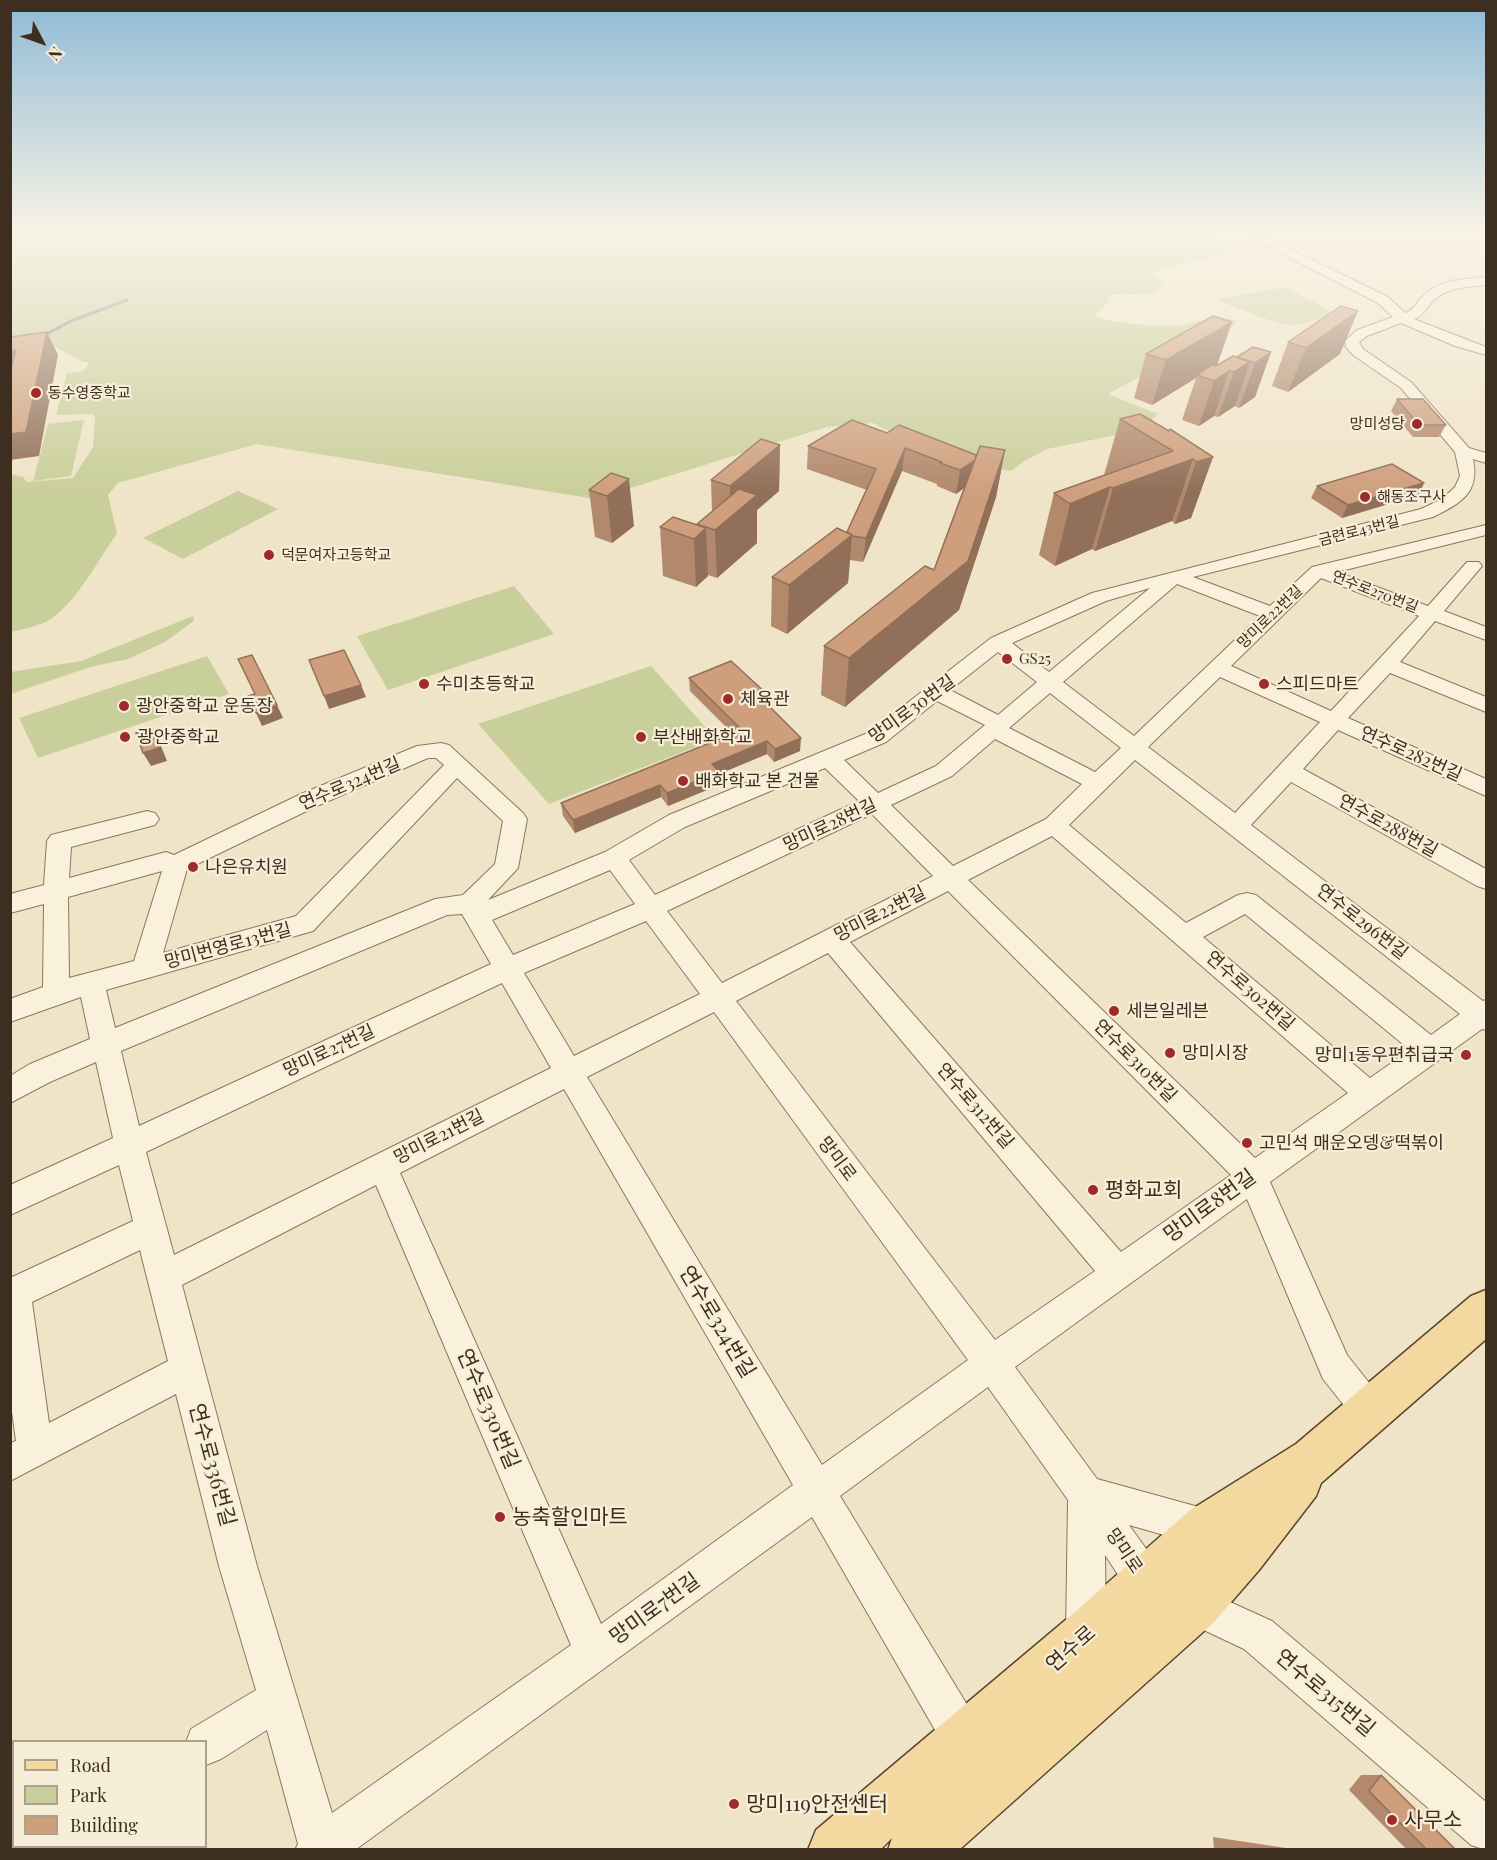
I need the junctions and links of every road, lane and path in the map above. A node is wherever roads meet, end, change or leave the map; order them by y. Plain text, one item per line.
1 (1403, 319) joint
2 (1486, 350) edge
3 (1463, 451) junction
4 (1486, 458) edge
5 (1486, 467) edge
6 (1486, 530) edge
7 (1419, 546) junction
8 (1480, 568) edge
9 (1318, 571) junction
10 (1175, 577) junction
11 (1273, 614) junction
12 (1433, 614) junction
13 (1486, 634) edge
14 (998, 642) junction
15 (1387, 664) junction
16 (1217, 668) junction
17 (1049, 681) junction
18 (937, 692) junction
19 (1486, 705) edge
20 (1336, 721) junction
21 (996, 726) junction
22 (1135, 747) junction
23 (830, 759) junction
24 (456, 766) junction
25 (1289, 771) junction
26 (1098, 783) junction
27 (1486, 788) edge
28 (875, 804) junction
29 (147, 819) dead end
30 (1054, 825) junction
31 (1237, 826) junction
32 (614, 858) junction
33 (176, 864) junction
34 (949, 878) junction
35 (1486, 880) edge
36 (56, 892) junction
37 (10, 904) edge
38 (651, 908) junction
39 (472, 910) junction
40 (1185, 935) junction
41 (832, 939) junction
42 (145, 969) junction
43 (507, 969) junction
44 (91, 983) junction
45 (56, 993) junction
46 (717, 998) junction
47 (10, 1011) edge
48 (1485, 1015) edge
49 (105, 1045) junction
50 (1430, 1050) junction
51 (568, 1072) junction
52 (10, 1090) edge
53 (1369, 1094) junction
54 (129, 1144) junction
55 (382, 1166) junction
56 (1252, 1176) junction
57 (10, 1201) edge
58 (151, 1229) junction
59 (1118, 1273) junction
60 (163, 1277) junction
61 (12, 1295) edge
62 (1486, 1311) edge
63 (991, 1364) junction
64 (187, 1370) junction
65 (1370, 1411) junction
66 (23, 1456) edge
67 (1313, 1461) junction
68 (817, 1491) junction
69 (1086, 1494) junction
70 (1206, 1528) junction
71 (1146, 1582) junction
72 (1195, 1605) junction
73 (1086, 1636) junction
74 (594, 1653) junction
75 (279, 1699) junction
76 (965, 1741) junction
77 (207, 1743) edge
78 (1486, 1830) edge
79 (320, 1849) edge
80 (836, 1850) edge
81 (916, 1850) edge

1 - 2 street
1 - 3 street
3 - 4 street
3 - 5 street
3 - 10 street, 금련로43번길
6 - 7 street, 망미로22번길
7 - 8 street
7 - 9 street, 망미로22번길
8 - 12 street, 연수로270번길
9 - 11 street, 망미로22번길
9 - 12 street, 연수로270번길
10 - 11 street
10 - 14 street, 망미로30번길
10 - 17 street, 망미로28번길
11 - 16 street, 망미로22번길
12 - 13 street, 연수로270번길
12 - 15 street, 연수로282번길
14 - 17 street, 연수로296번길
14 - 18 street, 망미로30번길
15 - 19 street
15 - 20 street, 연수로282번길
16 - 20 street, 연수로282번길
16 - 22 street, 망미로22번길
17 - 21 street, 망미로28번길
17 - 22 street, 연수로296번길
18 - 21 street
18 - 23 street, 망미로30번길
20 - 25 street
20 - 27 street, 연수로282번길
21 - 26 street
21 - 28 street, 망미로28번길
22 - 26 street, 망미로22번길
22 - 31 street, 연수로296번길
23 - 28 street, 연수로310번길
23 - 32 street, 망미로30번길
24 - 33 street, 연수로324번길
24 - 39 street, 연수로324번길
24 - 42 street, 망미번영로13번길
25 - 31 street
25 - 35 street, 연수로288번길
26 - 30 street, 망미로22번길
28 - 34 street, 연수로310번길
28 - 38 street, 망미로28번길
29 - 36 street
30 - 34 street, 망미로22번길
30 - 40 street, 연수로302번길
31 - 48 street, 연수로296번길
32 - 38 street, 망미로
32 - 39 street
33 - 36 street
33 - 42 street
34 - 41 street, 망미로22번길
34 - 56 street, 연수로310번길
36 - 37 street
36 - 45 street
38 - 43 street, 망미로27번길
38 - 46 street, 망미로
39 - 43 street, 연수로324번길
39 - 49 street
40 - 50 street, 연수로302번길
40 - 53 street, 연수로302번길
41 - 46 street, 망미로22번길
41 - 59 street, 연수로312번길
42 - 44 street, 망미번영로13번길
43 - 51 street, 연수로324번길
43 - 54 street, 망미로27번길
44 - 45 street, 망미번영로13번길
44 - 49 street, 연수로336번길
45 - 47 street, 망미번영로13번길
46 - 51 street, 망미로21번길
46 - 63 street, 망미로
48 - 50 street, 망미로8번길
49 - 52 street
49 - 54 street, 연수로336번길
50 - 53 street, 망미로8번길
51 - 55 street, 망미로21번길
51 - 68 street, 연수로324번길
53 - 56 street, 망미로8번길
54 - 57 street, 망미로27번길
54 - 58 street, 연수로336번길
55 - 60 street, 망미로21번길
55 - 74 street, 연수로330번길
56 - 59 street, 망미로8번길
56 - 65 street, 연수로310번길
58 - 60 street, 연수로336번길
58 - 61 street
59 - 63 street, 망미로8번길
60 - 64 street, 연수로336번길
61 - 66 street
62 - 65 main road, 연수로
63 - 68 street, 망미로7번길
63 - 69 street, 망미로
64 - 66 street
64 - 75 street, 연수로336번길
65 - 67 main road, 연수로
67 - 70 main road, 연수로
67 - 72 main road, 연수로
68 - 74 street, 망미로7번길
68 - 76 street, 연수로324번길
69 - 70 street
69 - 71 street, 망미로
69 - 73 street
70 - 71 main road, 연수로
71 - 72 street, 연수로315번길
71 - 73 main road, 연수로
72 - 78 street, 연수로315번길
72 - 81 main road, 연수로
73 - 76 main road, 연수로
74 - 79 street, 망미로7번길
75 - 77 street
75 - 79 street, 연수로336번길
76 - 80 main road, 연수로

